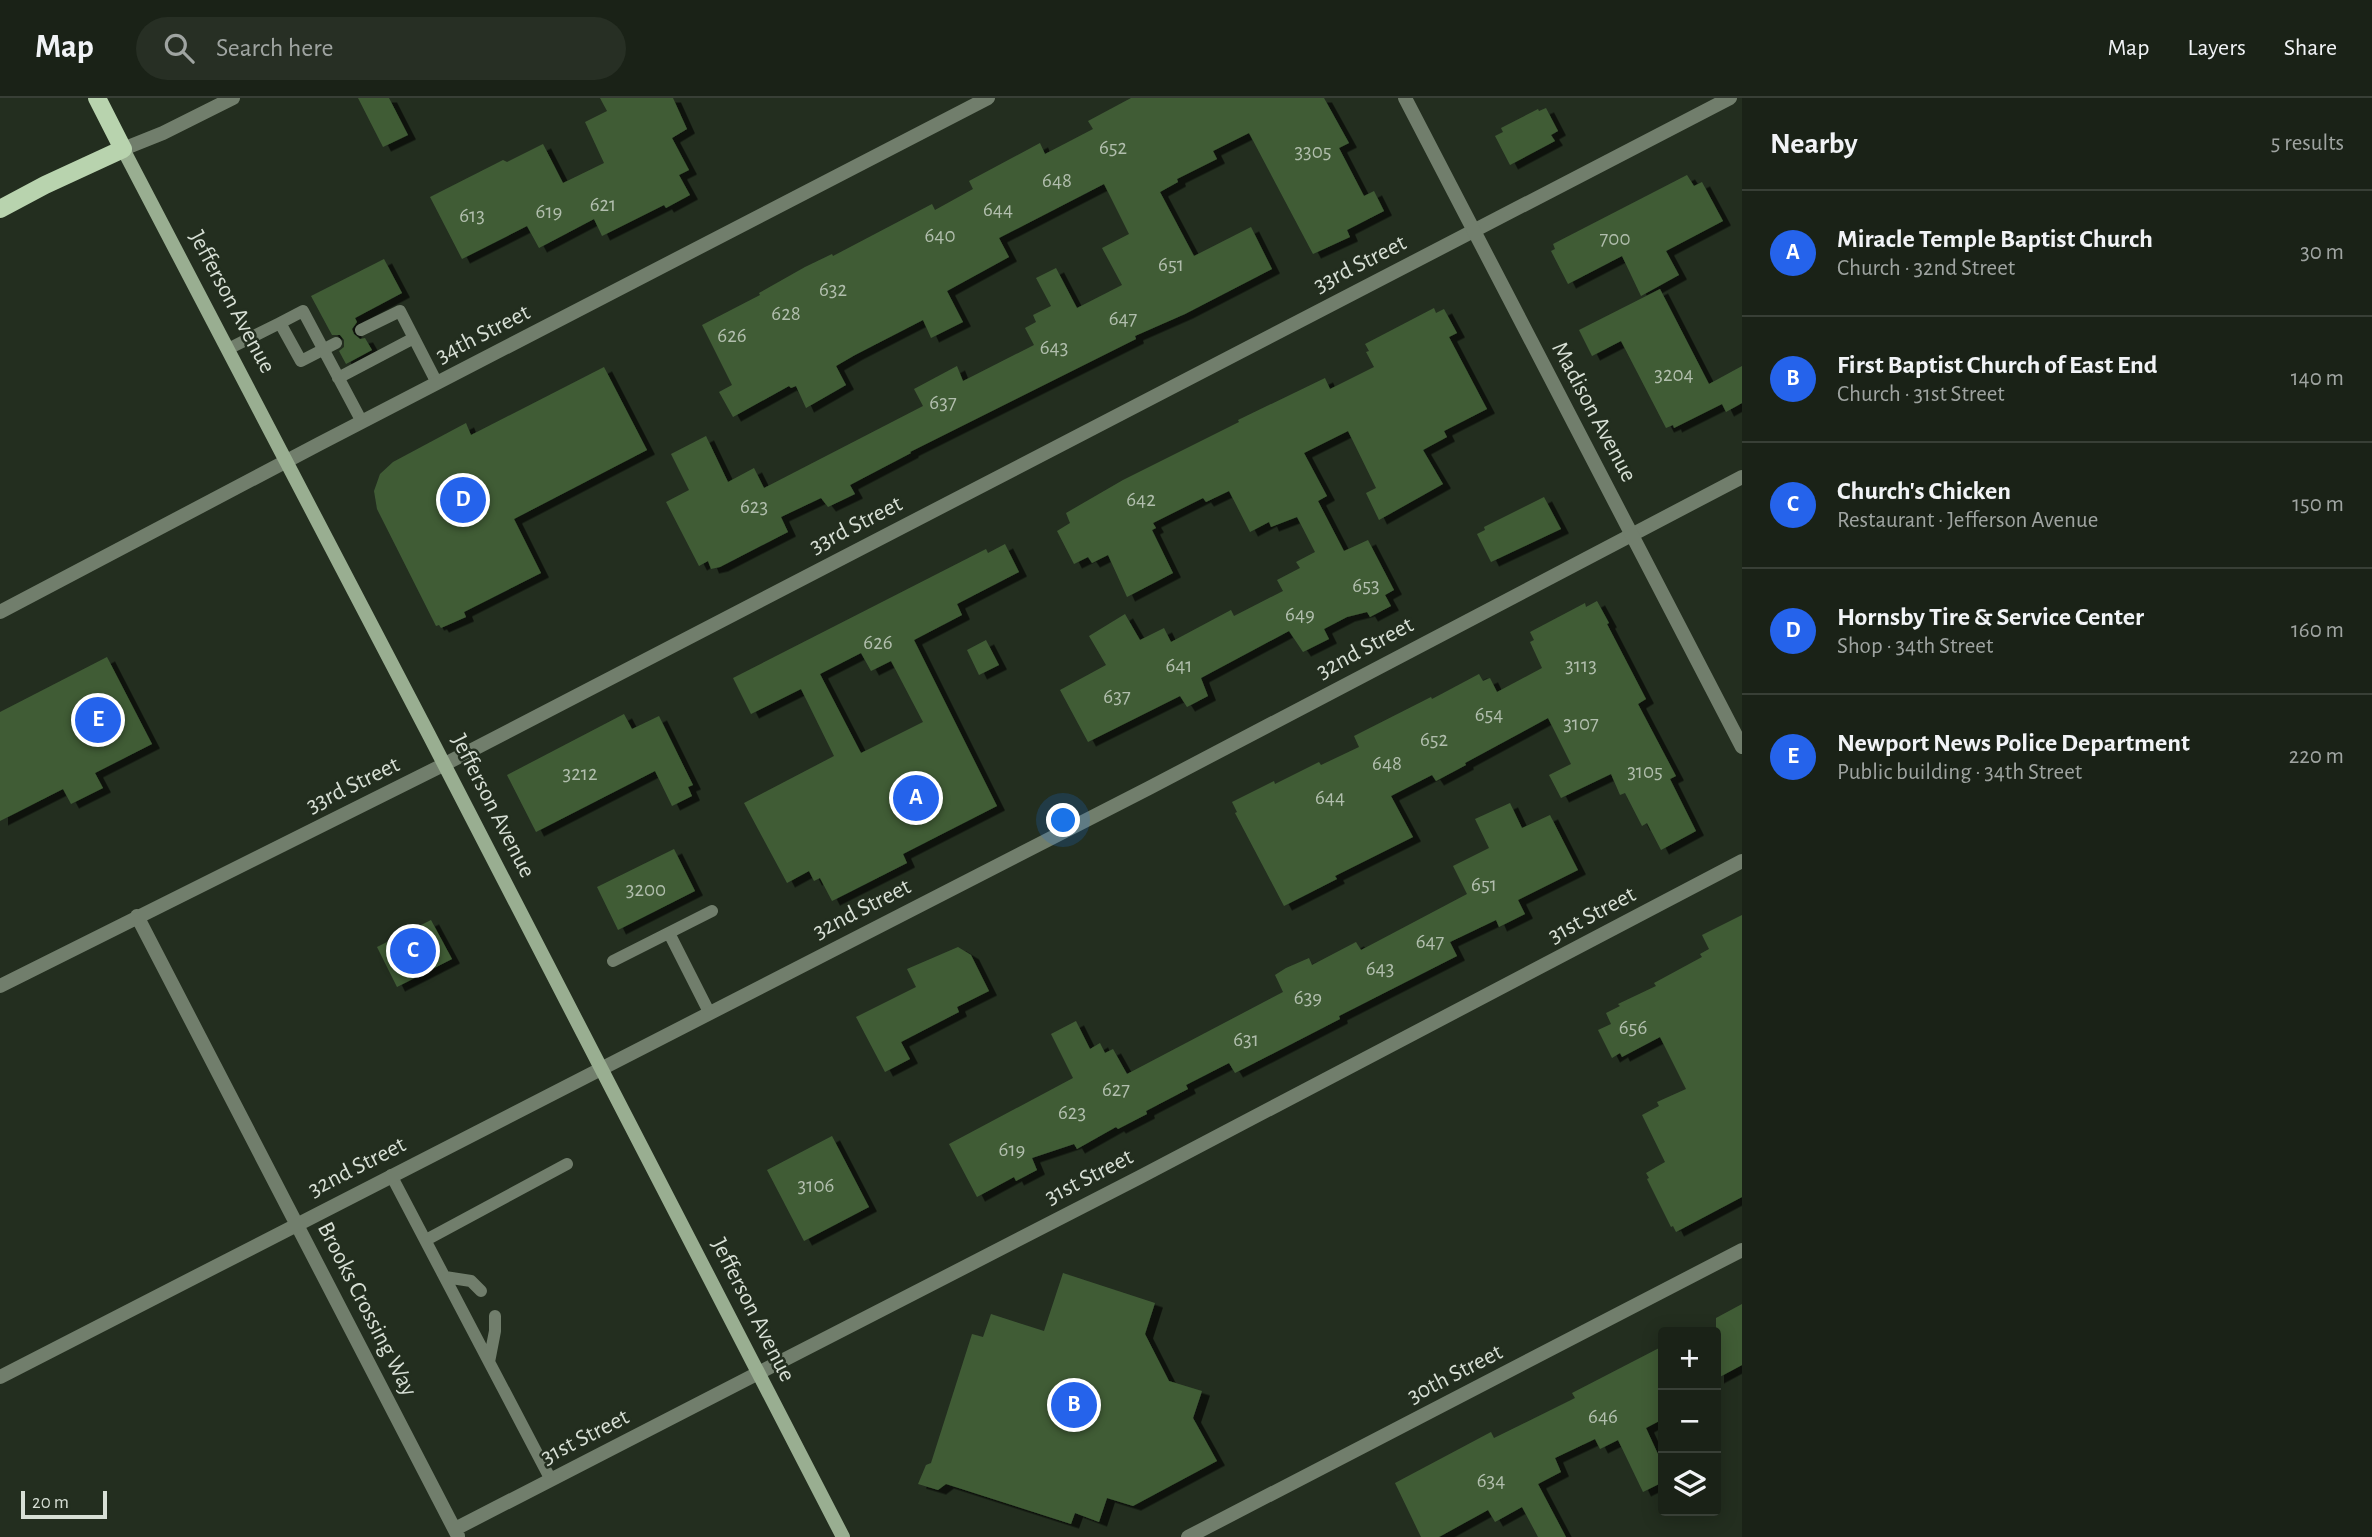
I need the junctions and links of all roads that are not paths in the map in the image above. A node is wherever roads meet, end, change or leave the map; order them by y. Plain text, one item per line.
1 (97, 98) edge
2 (233, 98) edge
3 (988, 98) edge
4 (1405, 98) edge
5 (1730, 98) edge
6 (123, 149) junction
7 (0, 209) edge
8 (1474, 231) junction
9 (280, 323) junction
10 (361, 330) dead end
11 (414, 338) junction
12 (330, 346) junction
13 (228, 349) junction
14 (338, 378) junction
15 (438, 383) junction
16 (362, 422) junction
17 (287, 461) junction
18 (1742, 477) edge
19 (1632, 534) junction
20 (0, 612) edge
21 (1742, 747) edge
22 (444, 764) junction
23 (1742, 861) edge
24 (712, 911) dead end
25 (137, 916) junction
26 (669, 933) junction
27 (613, 961) dead end
28 (0, 986) edge
29 (709, 1012) junction
30 (600, 1068) junction
31 (567, 1164) dead end
32 (391, 1175) junction
33 (297, 1224) junction
34 (425, 1240) junction
35 (1742, 1250) edge
36 (445, 1277) junction
37 (481, 1291) dead end
38 (495, 1315) dead end
39 (489, 1362) junction
40 (758, 1373) junction
41 (0, 1377) edge
42 (551, 1480) junction
43 (457, 1533) edge
44 (843, 1537) edge
45 (1188, 1537) edge

1 - 6 main road, Jefferson Avenue
2 - 6 street
3 - 15 street, 34th Street
4 - 8 street, Madison Avenue
5 - 8 street, 33rd Street
6 - 7 main road
6 - 13 main road, Jefferson Avenue
8 - 19 street, Madison Avenue
8 - 22 street, 33rd Street
9 - 12 lane
9 - 12 lane
9 - 13 lane
10 - 11 lane
11 - 14 lane
11 - 15 lane
12 - 14 lane
13 - 17 main road, Jefferson Avenue
14 - 16 lane
15 - 16 street, 34th Street
16 - 17 street, 34th Street
17 - 20 street, 34th Street
17 - 22 main road, Jefferson Avenue
18 - 19 street, 32nd Street
19 - 21 street, Madison Avenue
19 - 29 street, 32nd Street
22 - 25 street, 33rd Street
22 - 30 main road, Jefferson Avenue
23 - 40 street, 31st Street
24 - 26 lane
25 - 28 street, 33rd Street
25 - 33 street, Brooks Crossing Way
26 - 27 lane
26 - 29 lane
29 - 30 street, 32nd Street
30 - 32 street, 32nd Street
30 - 40 main road, Jefferson Avenue
31 - 34 lane
32 - 33 street, 32nd Street
32 - 34 lane
33 - 41 street, 32nd Street
33 - 43 street, Brooks Crossing Way
34 - 36 lane
35 - 45 street, 30th Street
36 - 37 lane
36 - 39 lane
38 - 39 lane
39 - 42 lane
40 - 42 street, 31st Street
40 - 44 main road, Jefferson Avenue
42 - 43 street, 31st Street

